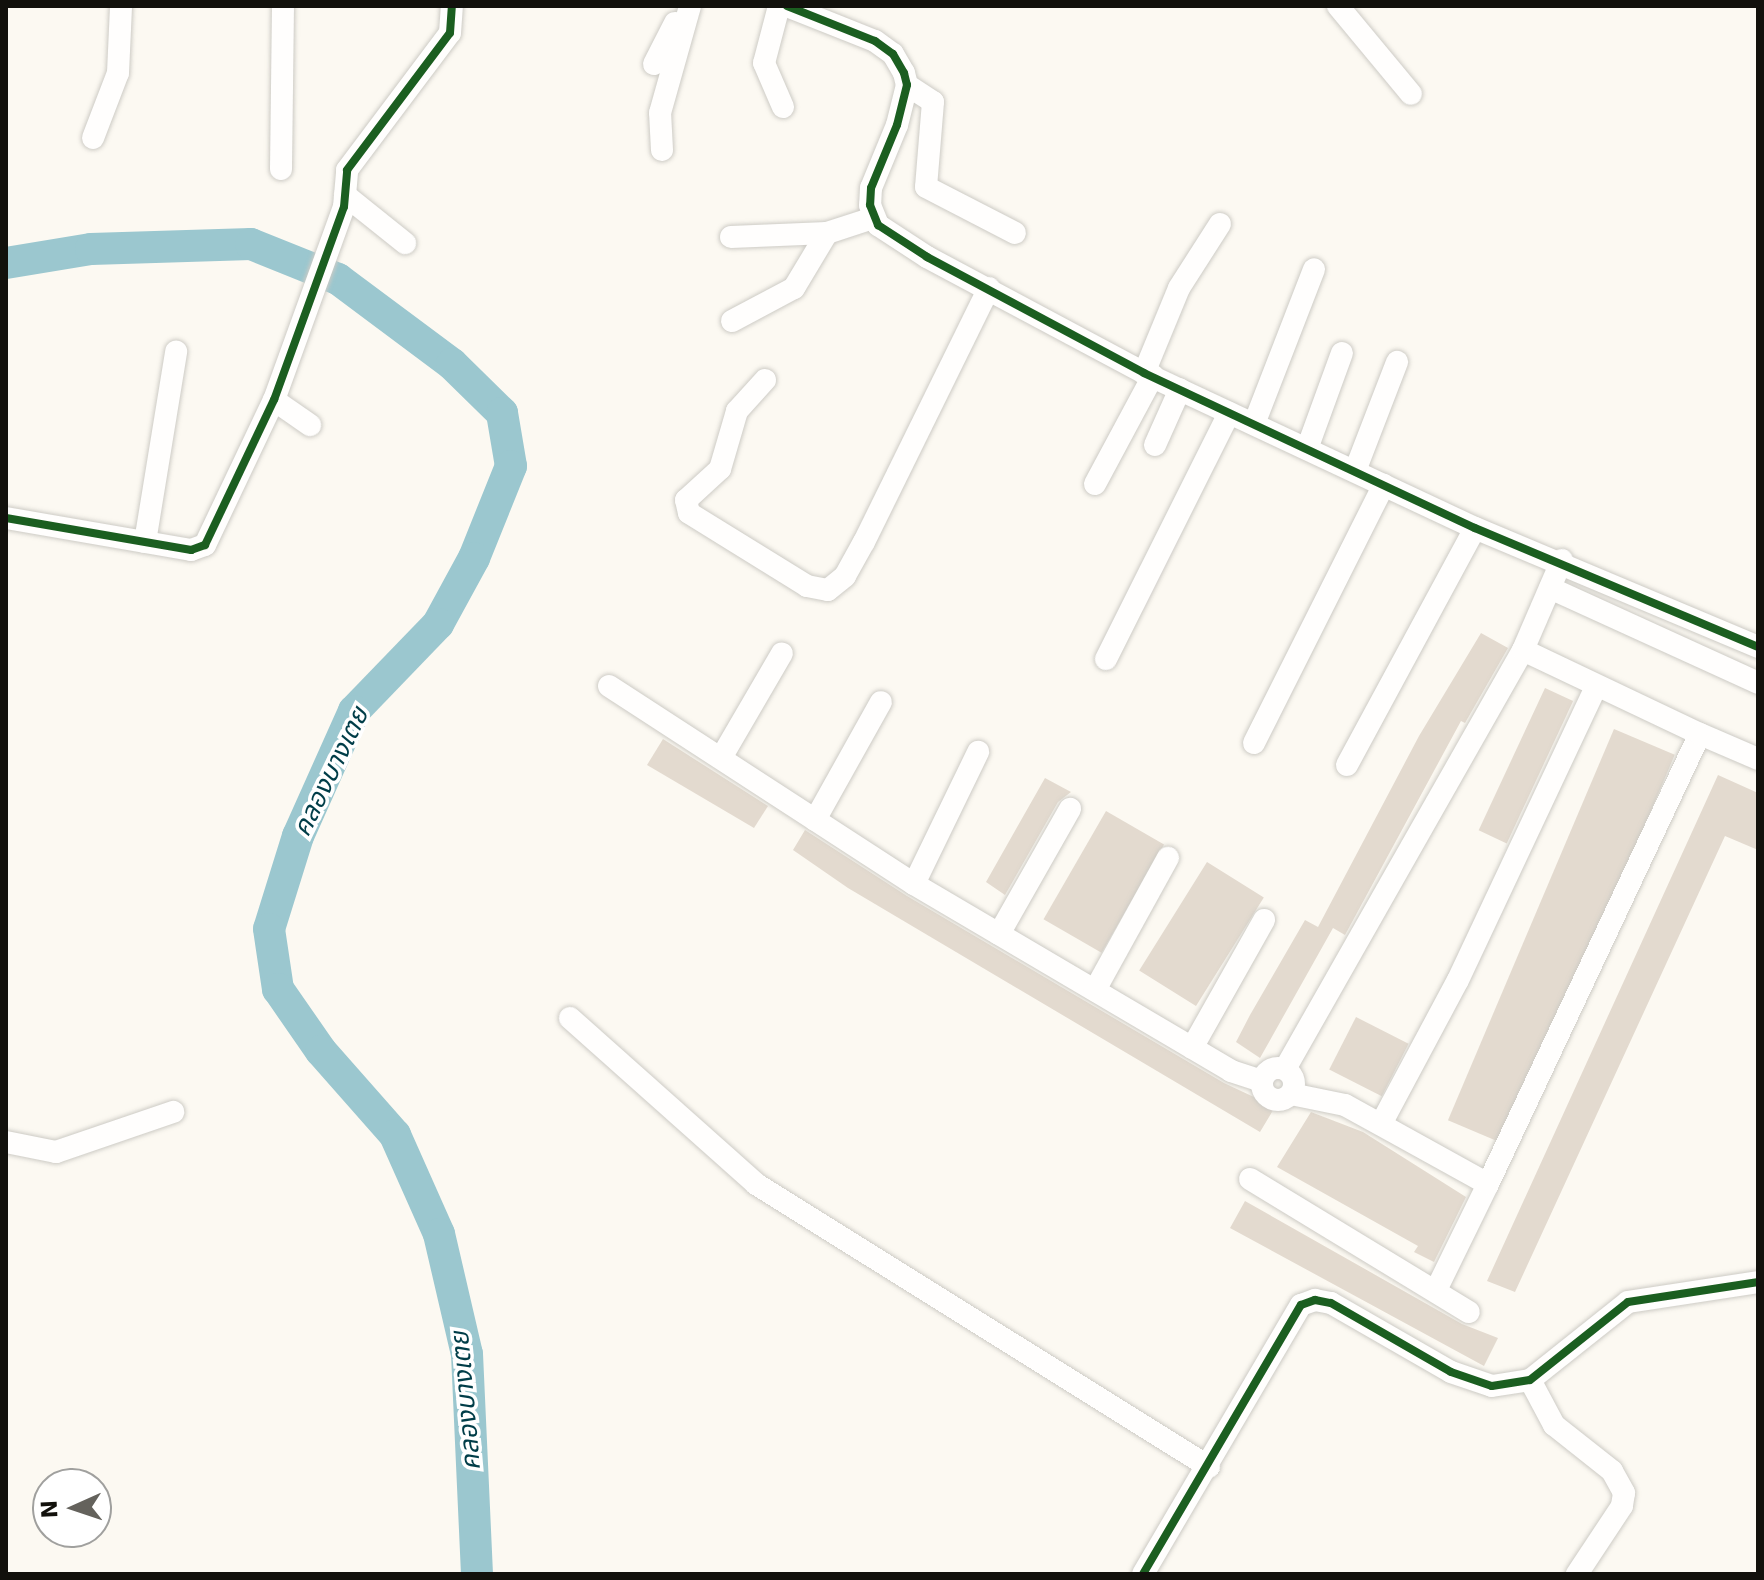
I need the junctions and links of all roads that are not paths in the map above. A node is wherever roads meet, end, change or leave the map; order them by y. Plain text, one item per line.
1 (121, 6) edge
2 (283, 6) edge
3 (452, 6) edge
4 (679, 6) edge
5 (690, 6) edge
6 (779, 6) edge
7 (787, 6) edge
8 (1338, 6) edge
9 (654, 64) dead end
10 (907, 85) junction
11 (1411, 94) dead end
12 (783, 107) dead end
13 (93, 138) dead end
14 (662, 150) dead end
15 (281, 169) dead end
16 (345, 195) junction
17 (873, 218) junction
18 (1220, 224) dead end
19 (827, 233) junction
20 (1015, 233) dead end
21 (731, 237) dead end
22 (405, 243) dead end
23 (1314, 269) dead end
24 (989, 288) junction
25 (732, 321) dead end
26 (176, 352) dead end
27 (1342, 353) dead end
28 (1397, 362) dead end
29 (1149, 374) junction
30 (765, 380) dead end
31 (1180, 389) junction
32 (274, 400) junction
33 (1229, 413) junction
34 (1254, 424) junction
35 (310, 425) dead end
36 (1155, 445) dead end
37 (1307, 449) junction
38 (1355, 471) junction
39 (1095, 484) dead end
40 (1384, 485) junction
41 (6, 518) edge
42 (1475, 528) junction
43 (145, 542) junction
44 (1562, 560) junction
45 (1550, 588) junction
46 (1758, 647) edge
47 (1523, 650) junction
48 (782, 653) dead end
49 (1106, 659) dead end
50 (1758, 683) edge
51 (609, 686) dead end
52 (1596, 687) junction
53 (881, 702) dead end
54 (1700, 734) junction
55 (1254, 743) dead end
56 (978, 752) dead end
57 (721, 758) junction
58 (1758, 759) edge
59 (1347, 765) dead end
60 (1070, 809) dead end
61 (815, 820) junction
62 (1168, 858) dead end
63 (914, 884) junction
64 (1264, 920) dead end
65 (999, 934) junction
66 (1095, 990) junction
67 (570, 1018) dead end
68 (1192, 1048) junction
69 (1285, 1069) junction
70 (1262, 1081) junction
71 (1291, 1094) junction
72 (173, 1112) dead end
73 (1381, 1124) junction
74 (6, 1142) edge
75 (1250, 1179) dead end
76 (1488, 1184) junction
77 (1758, 1282) edge
78 (1436, 1290) junction
79 (1469, 1312) dead end
80 (1530, 1380) junction
81 (1209, 1467) junction
82 (1143, 1574) edge
83 (1577, 1574) edge

1 - 13 street
2 - 15 street
3 - 16 street
4 - 9 street
5 - 14 street
6 - 12 street
7 - 10 street
8 - 11 street
10 - 17 street
10 - 20 street
16 - 22 street
16 - 32 street
17 - 19 street
17 - 24 street
18 - 29 street
19 - 21 street
19 - 25 street
23 - 34 street
24 - 29 street
24 - 30 street
26 - 43 street
27 - 37 street
28 - 38 street
29 - 31 street
29 - 39 street
31 - 33 street
31 - 36 street
32 - 35 street
32 - 43 street
33 - 34 street
33 - 49 street
34 - 37 street
37 - 38 street
38 - 40 street
40 - 42 street
40 - 55 street
41 - 43 street
42 - 44 street
42 - 59 street
44 - 45 street
44 - 46 street
45 - 47 street
45 - 50 street
47 - 52 street
47 - 69 street
48 - 57 street
51 - 57 street
52 - 54 street
52 - 73 street
53 - 61 street
54 - 58 street
54 - 76 street
56 - 63 street
57 - 61 street
60 - 65 street
61 - 63 street
62 - 66 street
63 - 65 street
64 - 68 street
65 - 66 street
66 - 68 street
67 - 81 street
68 - 70 street
69 - 70 street
69 - 71 street
70 - 71 street
71 - 73 street
72 - 74 street
73 - 76 street
75 - 78 street
76 - 78 street
77 - 80 street
78 - 79 street
80 - 81 street
80 - 83 street
81 - 82 street

